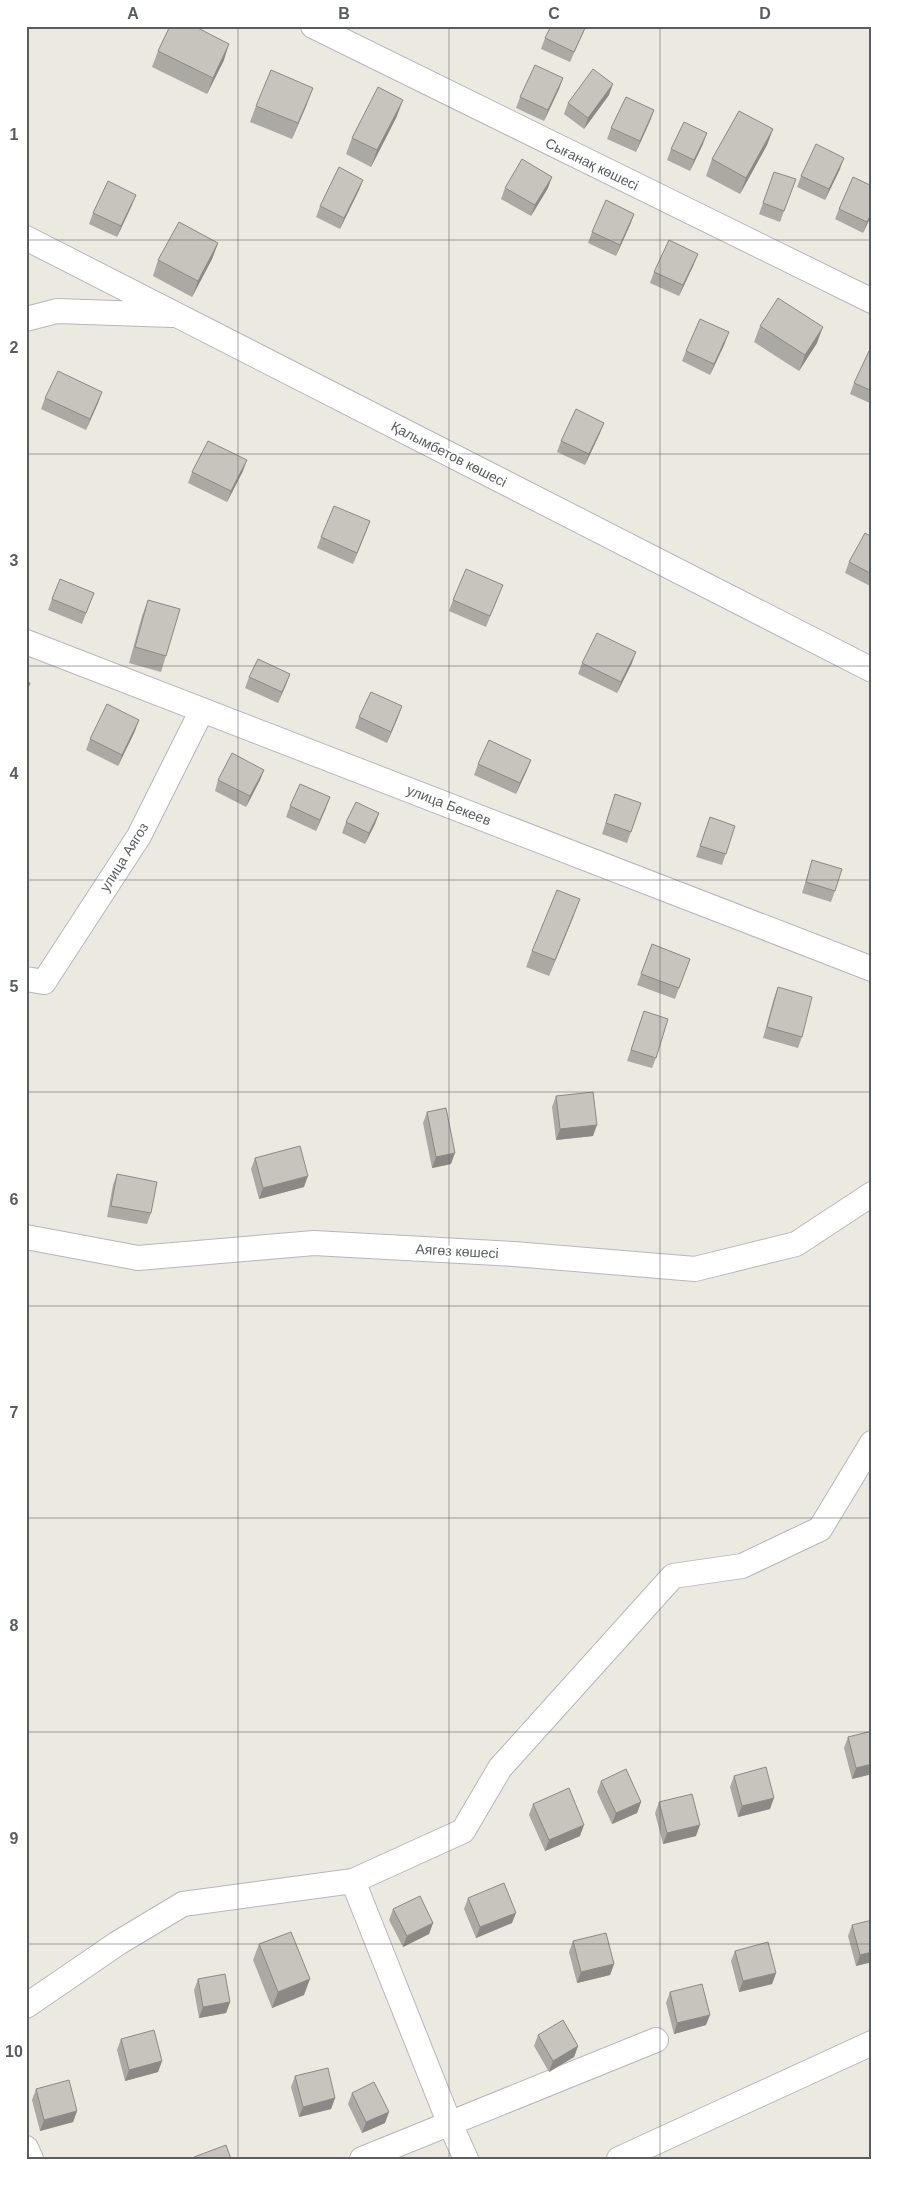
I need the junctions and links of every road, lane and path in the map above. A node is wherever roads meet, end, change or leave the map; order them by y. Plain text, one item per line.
1 (313, 26) edge
2 (26, 238) edge
3 (872, 301) edge
4 (179, 316) junction
5 (26, 320) edge
6 (26, 642) edge
7 (872, 670) edge
8 (202, 710) junction
9 (872, 969) edge
10 (26, 978) edge
11 (870, 1198) edge
12 (26, 1237) edge
13 (872, 1443) edge
14 (353, 1881) junction
15 (26, 2006) edge
16 (656, 2040) dead end
17 (872, 2043) edge
18 (450, 2124) junction
19 (26, 2148) edge
20 (31, 2159) edge
21 (362, 2159) edge
22 (466, 2159) edge
23 (619, 2159) edge

1 - 3 street, Сығанақ көшесі
2 - 4 street, Қалымбетов көшесі
4 - 5 street
4 - 7 street, Қалымбетов көшесі
6 - 8 street, улица Бекеев
8 - 9 street, улица Бекеев
8 - 10 street, улица Аягоз
11 - 12 street, Аягөз көшесі
13 - 14 street
14 - 15 street
14 - 18 street
16 - 18 street
17 - 23 street
18 - 21 street
18 - 22 street
19 - 20 street

